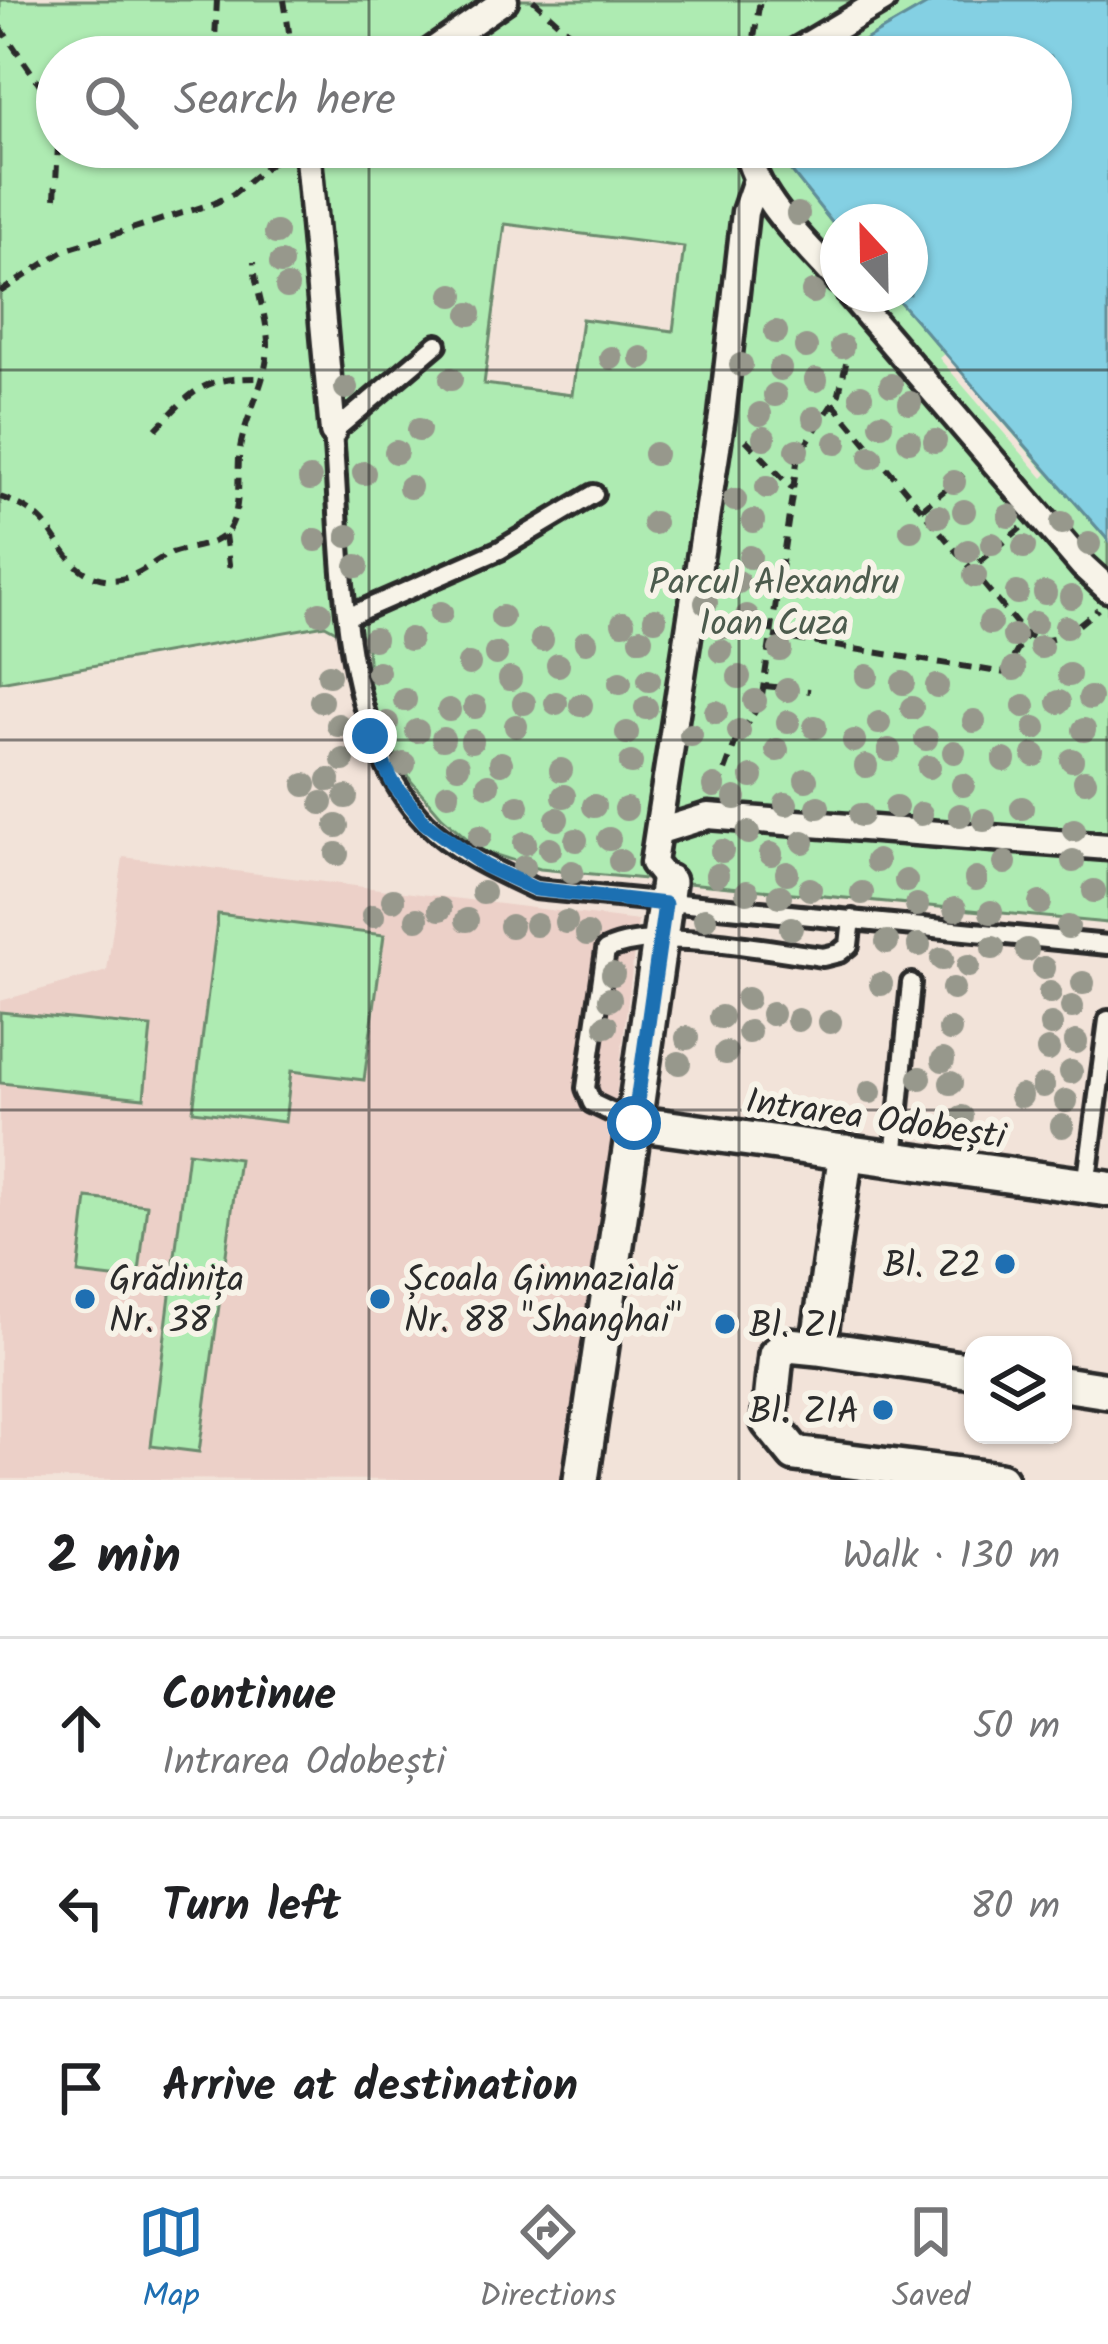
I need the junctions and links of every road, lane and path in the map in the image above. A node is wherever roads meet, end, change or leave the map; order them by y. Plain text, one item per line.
1 (206, 0) edge
2 (284, 0) edge
3 (505, 0) edge
4 (760, 0) edge
5 (883, 0) edge
6 (534, 1) edge
7 (217, 2) edge
8 (0, 27) edge
9 (215, 36) edge
10 (290, 36) edge
11 (453, 36) edge
12 (573, 36) edge
13 (754, 36) edge
14 (822, 36) edge
15 (36, 79) edge
16 (57, 168) edge
17 (263, 168) edge
18 (309, 168) edge
19 (752, 168) edge
20 (756, 180) junction
21 (55, 198) dead end
22 (820, 258) edge
23 (254, 262) dead end
24 (0, 292) edge
25 (853, 312) edge
26 (865, 312) edge
27 (437, 344) dead end
28 (265, 379) junction
29 (833, 403) junction
30 (722, 416) junction
31 (157, 429) dead end
32 (333, 432) junction
33 (987, 455) junction
34 (793, 489) junction
35 (593, 494) dead end
36 (0, 496) edge
37 (922, 509) junction
38 (1038, 514) junction
39 (225, 535) junction
40 (970, 569) junction
41 (230, 571) dead end
42 (1108, 589) edge
43 (1108, 604) edge
44 (349, 616) junction
45 (1026, 635) junction
46 (773, 636) junction
47 (764, 686) junction
48 (809, 691) dead end
49 (708, 816) junction
50 (659, 831) junction
51 (1108, 847) edge
52 (666, 893) junction
53 (853, 919) junction
54 (660, 939) junction
55 (1108, 945) edge
56 (911, 983) dead end
57 (1108, 1020) edge
58 (634, 1123) junction
59 (846, 1152) junction
60 (894, 1159) junction
61 (1097, 1187) edge
62 (818, 1348) junction
63 (964, 1370) edge
64 (1072, 1385) edge
65 (1108, 1391) edge
66 (581, 1480) edge
67 (1000, 1480) edge

1 - 7 path
2 - 10 path
3 - 11 street
4 - 13 path
5 - 14 street
6 - 12 path
7 - 9 path
8 - 15 path
16 - 21 path
17 - 24 path
18 - 32 street
19 - 20 street
20 - 22 street
20 - 30 street
23 - 28 path
25 - 29 path
26 - 33 street
27 - 32 lane
28 - 31 path
28 - 39 path
29 - 34 path
29 - 37 path
30 - 34 path
30 - 50 street
32 - 44 lane
33 - 37 path
33 - 38 street
34 - 46 path
35 - 44 lane
36 - 39 path
37 - 40 path
38 - 40 path
38 - 42 street
39 - 41 path
40 - 45 path
43 - 45 path
44 - 52 lane
45 - 46 path
46 - 47 path
47 - 48 path
47 - 49 path
49 - 50 street
49 - 51 street
50 - 52 street
52 - 53 lane
52 - 54 street
53 - 54 lane
53 - 55 lane
54 - 58 street
54 - 58 lane
56 - 60 lane
57 - 61 lane
58 - 59 street, Intrarea Odobești
58 - 66 street
59 - 60 street, Intrarea Odobești
59 - 62 street
60 - 61 street, Intrarea Odobești
62 - 63 street
62 - 67 street
64 - 65 street

